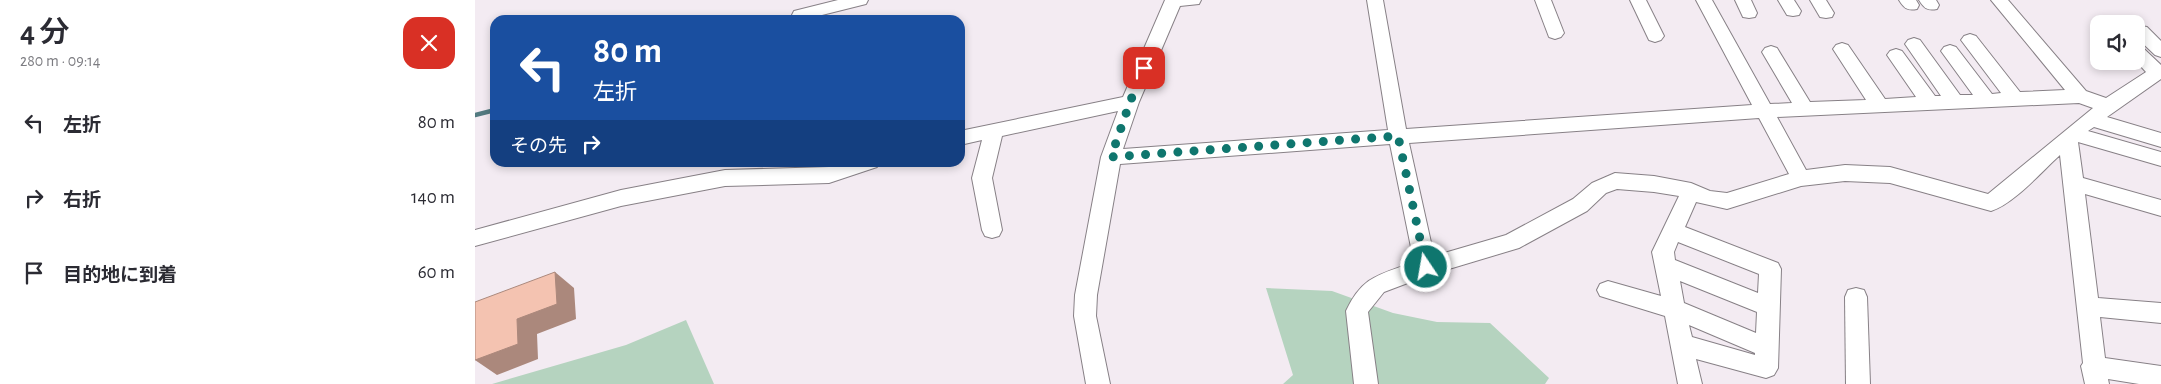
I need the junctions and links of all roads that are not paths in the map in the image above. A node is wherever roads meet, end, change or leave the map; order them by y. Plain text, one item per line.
1 (860, 0) edge
2 (1174, 0) edge
3 (1193, 0) edge
4 (1375, 0) edge
5 (1543, 0) edge
6 (1638, 0) edge
7 (1704, 0) edge
8 (1999, 0) edge
9 (800, 12) edge
10 (1555, 32) dead end
11 (2145, 35) edge
12 (1655, 36) dead end
13 (1970, 40) dead end
14 (1913, 44) dead end
15 (1843, 49) dead end
16 (1950, 50) dead end
17 (2161, 51) edge
18 (1771, 52) dead end
19 (1896, 55) dead end
20 (2145, 63) edge
21 (2156, 78) edge
22 (2080, 96) junction
23 (2015, 99) junction
24 (1988, 101) junction
25 (1130, 102) junction
26 (1955, 102) junction
27 (1930, 103) junction
28 (1880, 106) junction
29 (2107, 106) junction
30 (1805, 110) junction
31 (1764, 111) junction
32 (2091, 119) junction
33 (994, 130) junction
34 (1398, 136) junction
35 (2070, 136) junction
36 (965, 137) edge
37 (2161, 140) edge
38 (1111, 157) junction
39 (2161, 159) edge
40 (854, 167) edge
41 (802, 170) edge
42 (1801, 178) junction
43 (2073, 183) junction
44 (1691, 191) junction
45 (2161, 208) edge
46 (992, 230) dead end
47 (1673, 231) junction
48 (475, 238) edge
49 (1666, 266) junction
50 (1426, 267) junction
51 (1608, 290) dead end
52 (1856, 297) dead end
53 (2087, 306) junction
54 (1768, 307) junction
55 (1675, 309) junction
56 (2161, 313) edge
57 (1683, 345) junction
58 (1767, 348) junction
59 (2095, 375) edge
60 (2161, 377) edge
61 (1098, 384) edge
62 (1366, 384) edge
63 (1690, 384) edge
64 (1858, 384) edge

1 - 9 street
2 - 3 street
2 - 25 street
4 - 34 street
5 - 10 street
6 - 12 street
7 - 31 street
8 - 22 street
11 - 17 street
13 - 23 street
14 - 26 street
15 - 28 street
16 - 24 street
18 - 30 street
19 - 27 street
20 - 21 street
21 - 29 street
22 - 23 street
22 - 29 street
23 - 24 street
24 - 26 street
25 - 33 street
25 - 38 street
26 - 27 street
27 - 28 street
28 - 30 street
29 - 32 street
30 - 31 street
31 - 34 street
31 - 42 street
32 - 35 street
32 - 37 street
33 - 36 street
33 - 46 street
34 - 38 street
34 - 50 street
35 - 39 street
35 - 42 street
35 - 43 street
38 - 61 street
40 - 41 street
41 - 48 street
42 - 44 street
43 - 45 street
43 - 53 street
44 - 47 street
44 - 50 street
47 - 49 street
47 - 54 street
49 - 54 street
49 - 55 street
50 - 62 street
51 - 55 street
52 - 64 street
53 - 56 street
53 - 59 street
54 - 58 street
55 - 57 street
55 - 58 street
57 - 58 street
57 - 63 street
59 - 60 street

